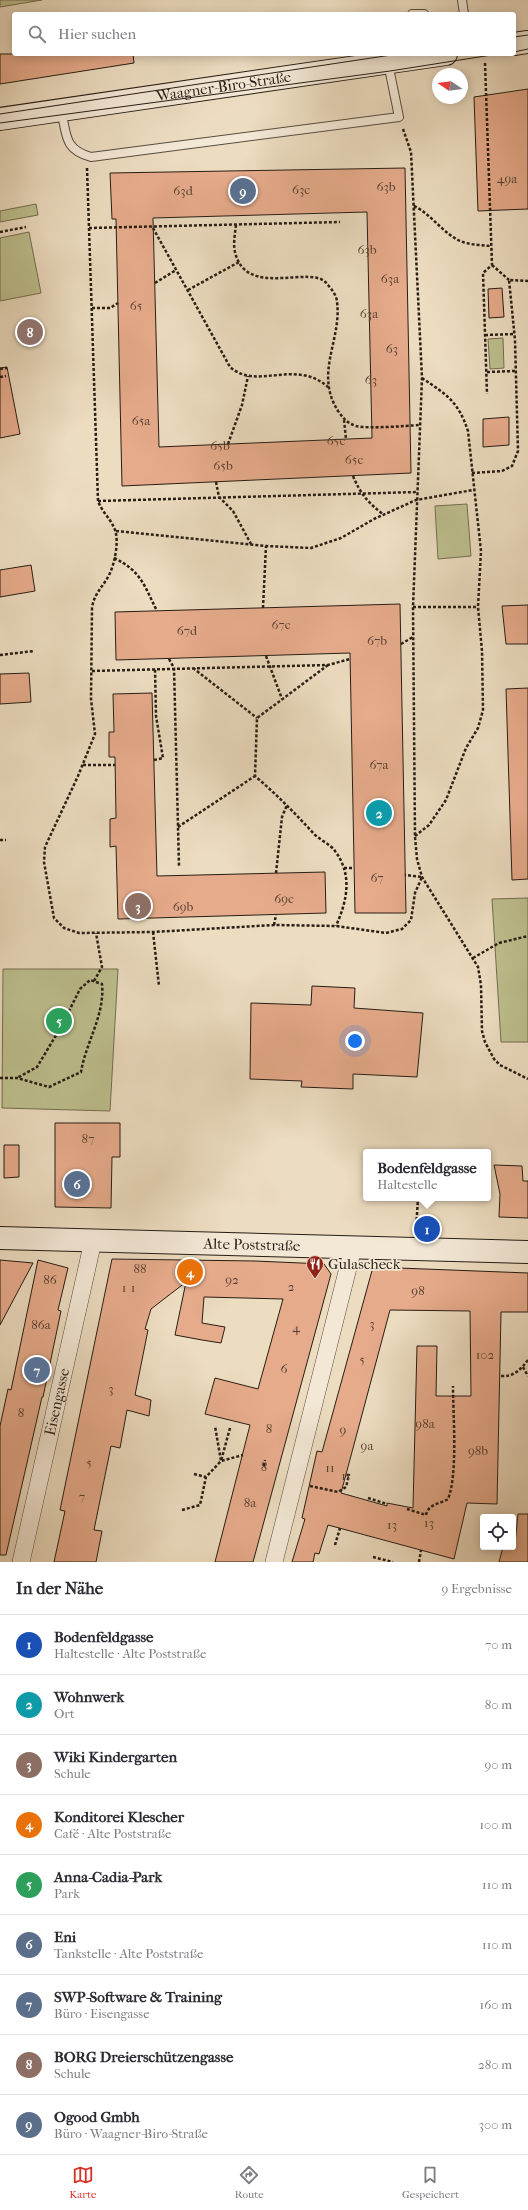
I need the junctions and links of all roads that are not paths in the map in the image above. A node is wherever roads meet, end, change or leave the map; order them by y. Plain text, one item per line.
1 (462, 0) edge
2 (464, 12) edge
3 (528, 42) edge
4 (516, 44) edge
5 (433, 56) edge
6 (388, 63) junction
7 (61, 110) junction
8 (0, 119) edge
9 (0, 1238) edge
10 (93, 1241) junction
11 (353, 1248) junction
12 (528, 1252) edge
13 (21, 1562) edge
14 (274, 1562) edge

1 - 2 lane
3 - 4 main road
5 - 6 main road, Waagner-Biro-Straße
6 - 7 main road, Waagner-Biro-Straße
6 - 7 lane
7 - 8 main road, Waagner-Biro-Straße
9 - 10 main road, Alte Poststraße
10 - 11 main road, Alte Poststraße
10 - 13 street, Eisengasse
11 - 12 main road, Alte Poststraße
11 - 14 street

